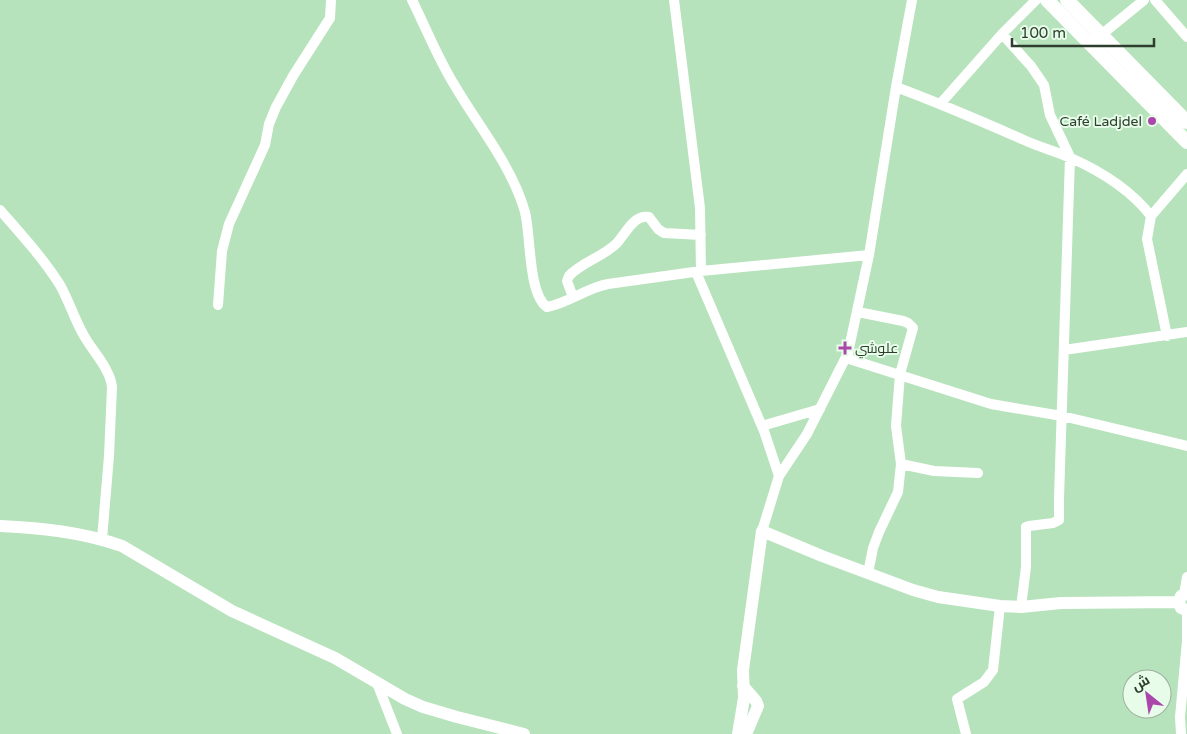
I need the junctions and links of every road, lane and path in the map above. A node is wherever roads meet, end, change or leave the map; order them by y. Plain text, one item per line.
1 (331, 0) edge
2 (412, 0) edge
3 (674, 0) edge
4 (912, 0) edge
5 (1036, 0) edge
6 (1047, 0) edge
7 (1067, 0) edge
8 (1144, 0) edge
9 (1155, 0) edge
10 (1002, 34) junction
11 (1187, 37) edge
12 (1095, 39) junction
13 (896, 87) junction
14 (941, 104) junction
15 (1187, 122) edge
16 (1187, 142) edge
17 (1070, 157) junction
18 (1187, 174) edge
19 (0, 210) edge
20 (1151, 216) junction
21 (701, 235) junction
22 (869, 255) junction
23 (699, 271) junction
24 (573, 297) junction
25 (218, 305) dead end
26 (858, 312) junction
27 (1187, 332) edge
28 (1167, 336) junction
29 (1064, 350) junction
30 (846, 358) junction
31 (900, 374) junction
32 (820, 409) junction
33 (1062, 416) junction
34 (762, 426) junction
35 (1187, 446) edge
36 (901, 464) junction
37 (978, 473) dead end
38 (779, 476) junction
39 (0, 526) edge
40 (762, 531) junction
41 (102, 539) junction
42 (868, 572) junction
43 (1187, 577) edge
44 (1185, 602) edge
45 (1000, 606) junction
46 (1022, 607) junction
47 (377, 683) junction
48 (743, 686) junction
49 (397, 734) edge
50 (524, 734) edge
51 (738, 734) edge
52 (746, 734) edge
53 (966, 734) edge
54 (1181, 734) edge

1 - 25 street
2 - 24 street
3 - 21 street
4 - 13 street
5 - 10 street
6 - 12 main road
7 - 12 main road
8 - 12 street
9 - 11 street
10 - 14 street
10 - 17 street
12 - 15 main road
12 - 16 main road
13 - 14 street
13 - 22 street
14 - 17 street
17 - 20 street
17 - 29 street
18 - 20 street
19 - 41 street
20 - 28 street
21 - 23 street
21 - 24 street
22 - 23 street
22 - 26 street
23 - 24 street
23 - 34 street
26 - 30 street
26 - 31 street
27 - 28 street
28 - 29 street
29 - 33 street
30 - 31 street
30 - 32 street
31 - 33 street
31 - 36 street
32 - 34 street
32 - 38 street
33 - 35 street
33 - 46 street
34 - 38 street
36 - 37 street
36 - 42 street
38 - 40 street
39 - 41 street
40 - 42 street
40 - 48 street
41 - 47 street
42 - 45 street
43 - 44 street
44 - 46 street
44 - 54 street
45 - 46 street
45 - 53 street
47 - 49 street
47 - 50 street
48 - 51 street
48 - 52 street

